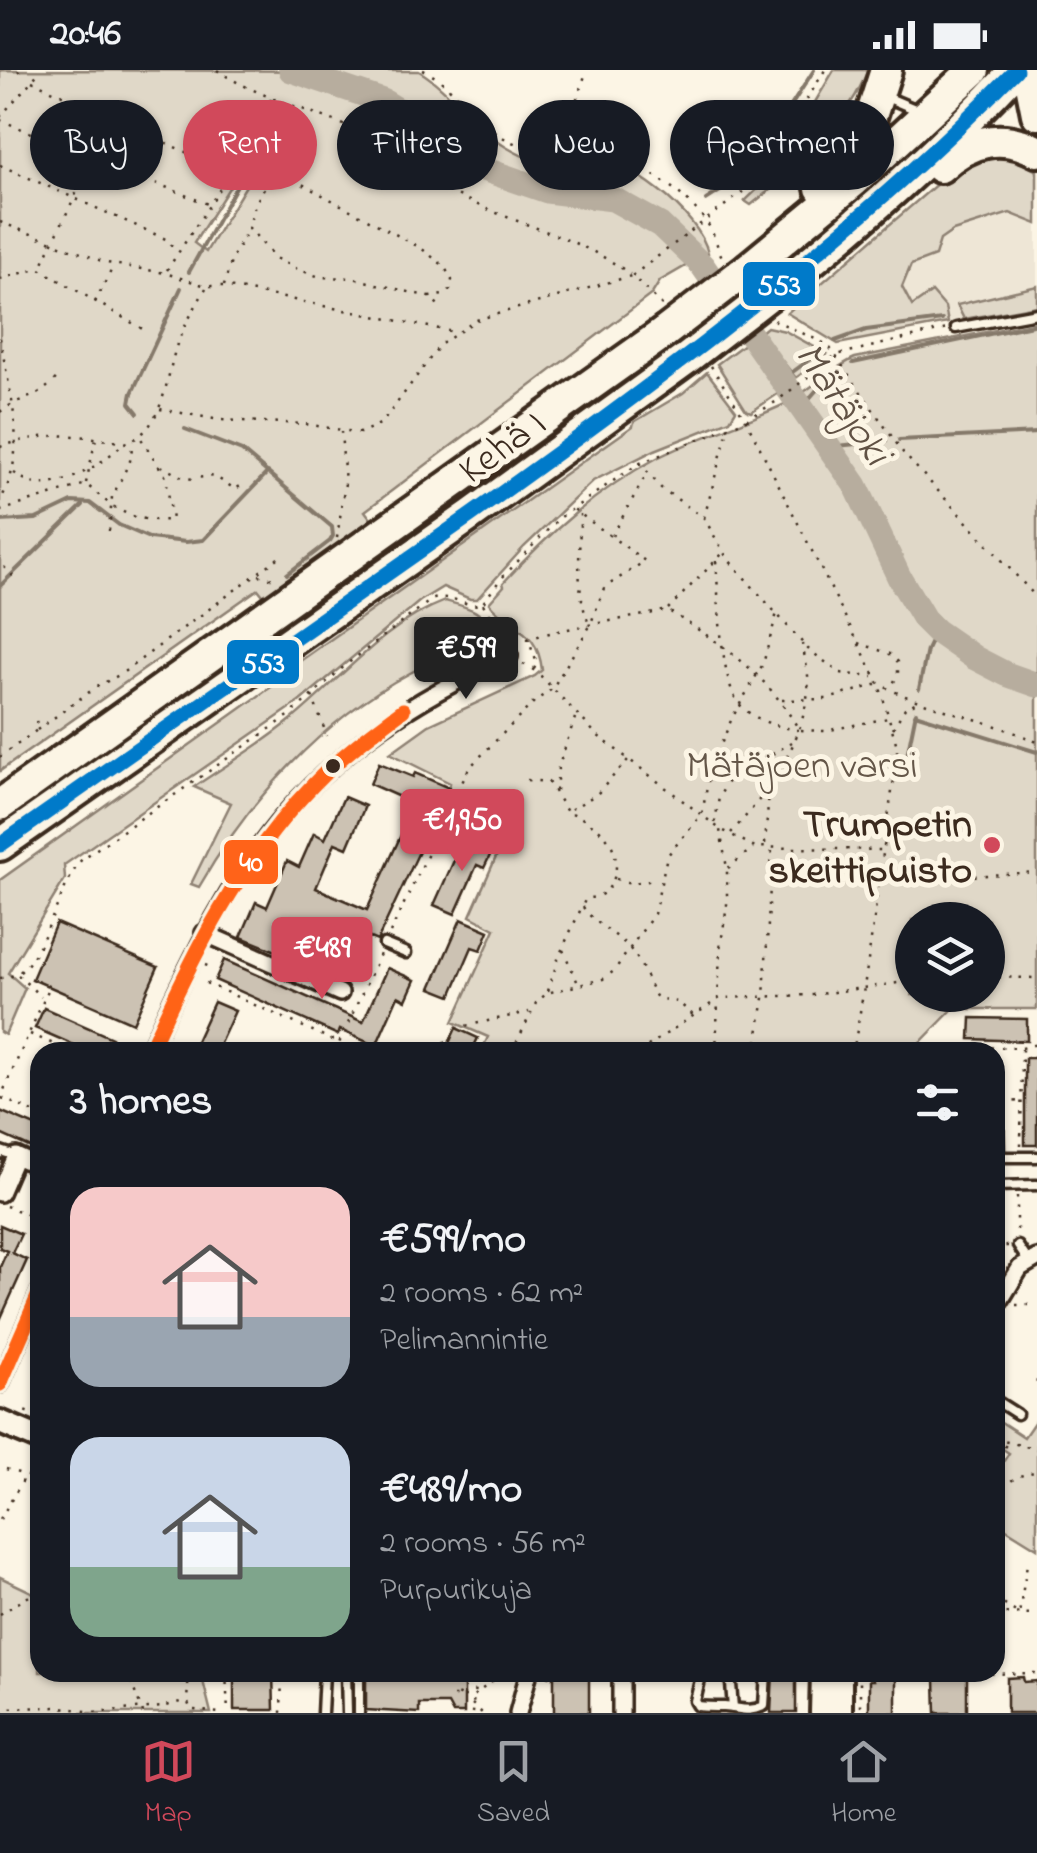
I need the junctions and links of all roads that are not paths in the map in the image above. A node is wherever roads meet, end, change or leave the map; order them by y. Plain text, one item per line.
1 (974, 70) edge
2 (1016, 70) edge
3 (1037, 76) edge
4 (883, 82) edge
5 (930, 112) junction
6 (1037, 114) edge
7 (974, 133) junction
8 (1037, 151) edge
9 (759, 258) junction
10 (1037, 313) edge
11 (956, 328) road end
12 (509, 656) road end
13 (0, 806) edge
14 (0, 845) edge
15 (204, 933) junction
16 (384, 944) road end
17 (406, 953) dead end
18 (340, 993) dead end
19 (154, 1042) edge
20 (8, 1155) edge
21 (1037, 1157) edge
22 (1005, 1158) edge
23 (1037, 1185) edge
24 (1005, 1186) edge
25 (0, 1192) edge
26 (1018, 1246) road end
27 (1032, 1259) edge
28 (1005, 1295) edge
29 (30, 1315) edge
30 (0, 1384) edge
31 (1005, 1406) edge
32 (0, 1407) edge
33 (1017, 1414) dead end
34 (30, 1419) edge
35 (0, 1422) edge
36 (30, 1435) edge
37 (324, 1682) edge
38 (346, 1682) edge
39 (359, 1682) edge
40 (526, 1682) edge
41 (622, 1682) edge
42 (699, 1682) edge
43 (731, 1682) edge
44 (765, 1682) edge
45 (823, 1682) edge
46 (840, 1682) edge
47 (733, 1708) junction
48 (322, 1713) edge
49 (347, 1713) edge
50 (360, 1713) edge
51 (518, 1713) edge
52 (621, 1713) edge
53 (822, 1713) edge
54 (840, 1713) edge

1 - 5 highway, Kehä I
2 - 7 highway, Kehä I
3 - 6 highway
4 - 5 lane
4 - 9 highway
5 - 7 lane
5 - 9 highway, Kehä I
7 - 8 highway
7 - 14 highway, Kehä I, bridge
9 - 13 highway, Kehä I, bridge
10 - 11 lane
12 - 15 street
15 - 18 street
15 - 19 street
16 - 17 lane
20 - 25 street
21 - 22 lane
23 - 24 lane
26 - 27 lane
27 - 28 street
29 - 30 street
31 - 33 lane
32 - 34 street
35 - 36 street
37 - 48 lane
38 - 49 lane
39 - 50 lane
40 - 51 street
41 - 52 street
42 - 47 lane
43 - 47 lane
44 - 47 lane
45 - 53 street
46 - 54 street

